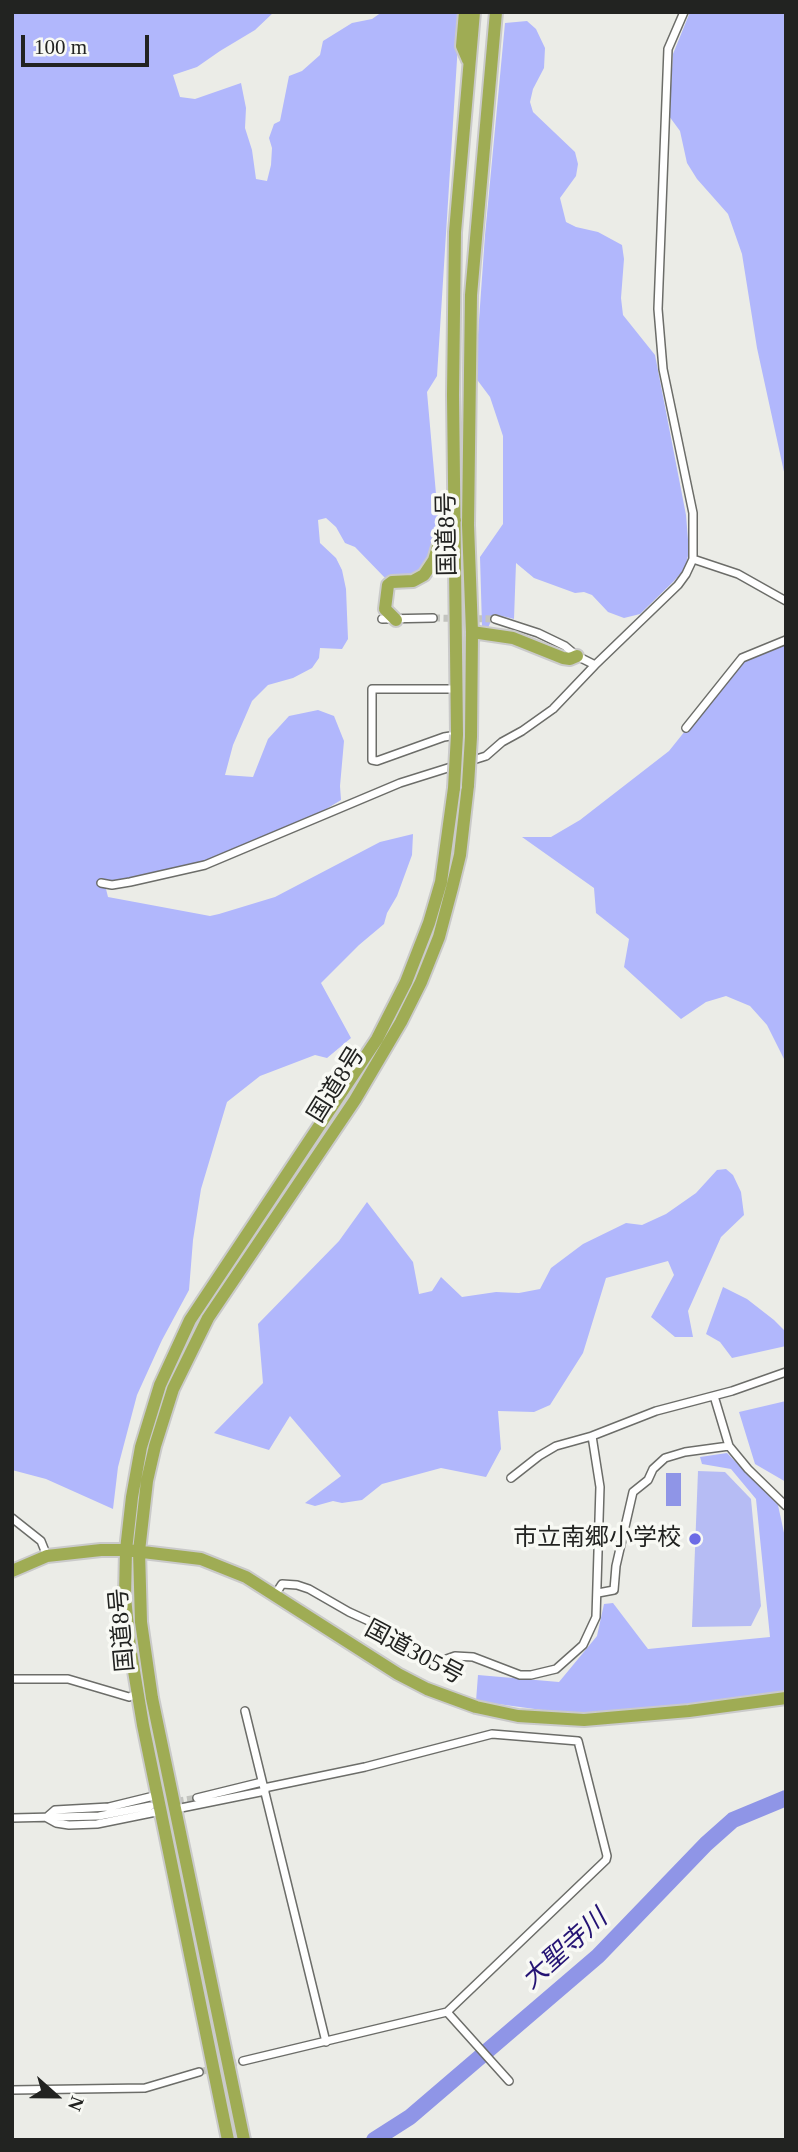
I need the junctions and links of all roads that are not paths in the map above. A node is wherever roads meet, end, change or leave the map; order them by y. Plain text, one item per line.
1 (465, 12) edge
2 (474, 12) edge
3 (496, 12) edge
4 (684, 12) edge
5 (469, 64) junction
6 (455, 520) junction
7 (693, 559) junction
8 (786, 601) edge
9 (433, 618) tunnel mouth
10 (382, 619) dead end
11 (495, 619) tunnel mouth
12 (397, 620) junction
13 (472, 632) junction
14 (786, 639) edge
15 (577, 656) junction
16 (594, 665) junction
17 (456, 689) junction
18 (685, 728) dead end
19 (457, 735) junction
20 (101, 883) dead end
21 (786, 1372) edge
22 (714, 1396) junction
23 (592, 1436) junction
24 (729, 1446) junction
25 (511, 1478) dead end
26 (786, 1506) edge
27 (12, 1518) edge
28 (132, 1550) junction
29 (47, 1556) junction
30 (12, 1571) edge
31 (598, 1593) junction
32 (275, 1595) junction
33 (12, 1679) edge
34 (137, 1694) junction
35 (786, 1698) edge
36 (245, 1711) dead end
37 (264, 1787) junction
38 (197, 1798) tunnel mouth
39 (156, 1804) junction
40 (176, 1810) junction
41 (12, 1818) edge
42 (47, 1818) junction
43 (447, 2011) junction
44 (326, 2042) junction
45 (243, 2061) tunnel mouth
46 (199, 2072) tunnel mouth
47 (509, 2081) dead end
48 (12, 2090) edge
49 (228, 2140) edge
50 (244, 2140) edge

1 - 5 highway
2 - 5 highway, 国道8号
3 - 13 highway, 国道8号
4 - 7 street
5 - 6 highway, 国道8号
6 - 12 highway
6 - 17 highway, 国道8号
7 - 8 street
7 - 16 street
9 - 12 street
10 - 12 street
11 - 15 street
13 - 15 highway
13 - 28 highway, 国道8号, bridge
14 - 18 street
15 - 16 street
16 - 20 street
17 - 19 highway, 国道8号
17 - 19 street
19 - 28 highway, 国道8号, bridge
21 - 22 street
22 - 23 street
22 - 24 street
23 - 25 street
23 - 31 street
24 - 26 street
24 - 31 street
27 - 29 street
28 - 29 highway, 国道305号
28 - 32 highway, 国道305号
28 - 34 highway, 国道8号
28 - 40 highway, 国道8号
29 - 30 highway, 国道305号
31 - 32 street
32 - 35 highway, 国道305号
33 - 34 street
34 - 39 highway, 国道8号
36 - 37 street
37 - 38 street
37 - 40 street
37 - 43 street
37 - 44 street
39 - 42 street
39 - 42 street
39 - 49 highway, 国道8号
40 - 50 highway, 国道8号
41 - 42 street
43 - 44 street
43 - 47 street
44 - 45 street
46 - 48 street

